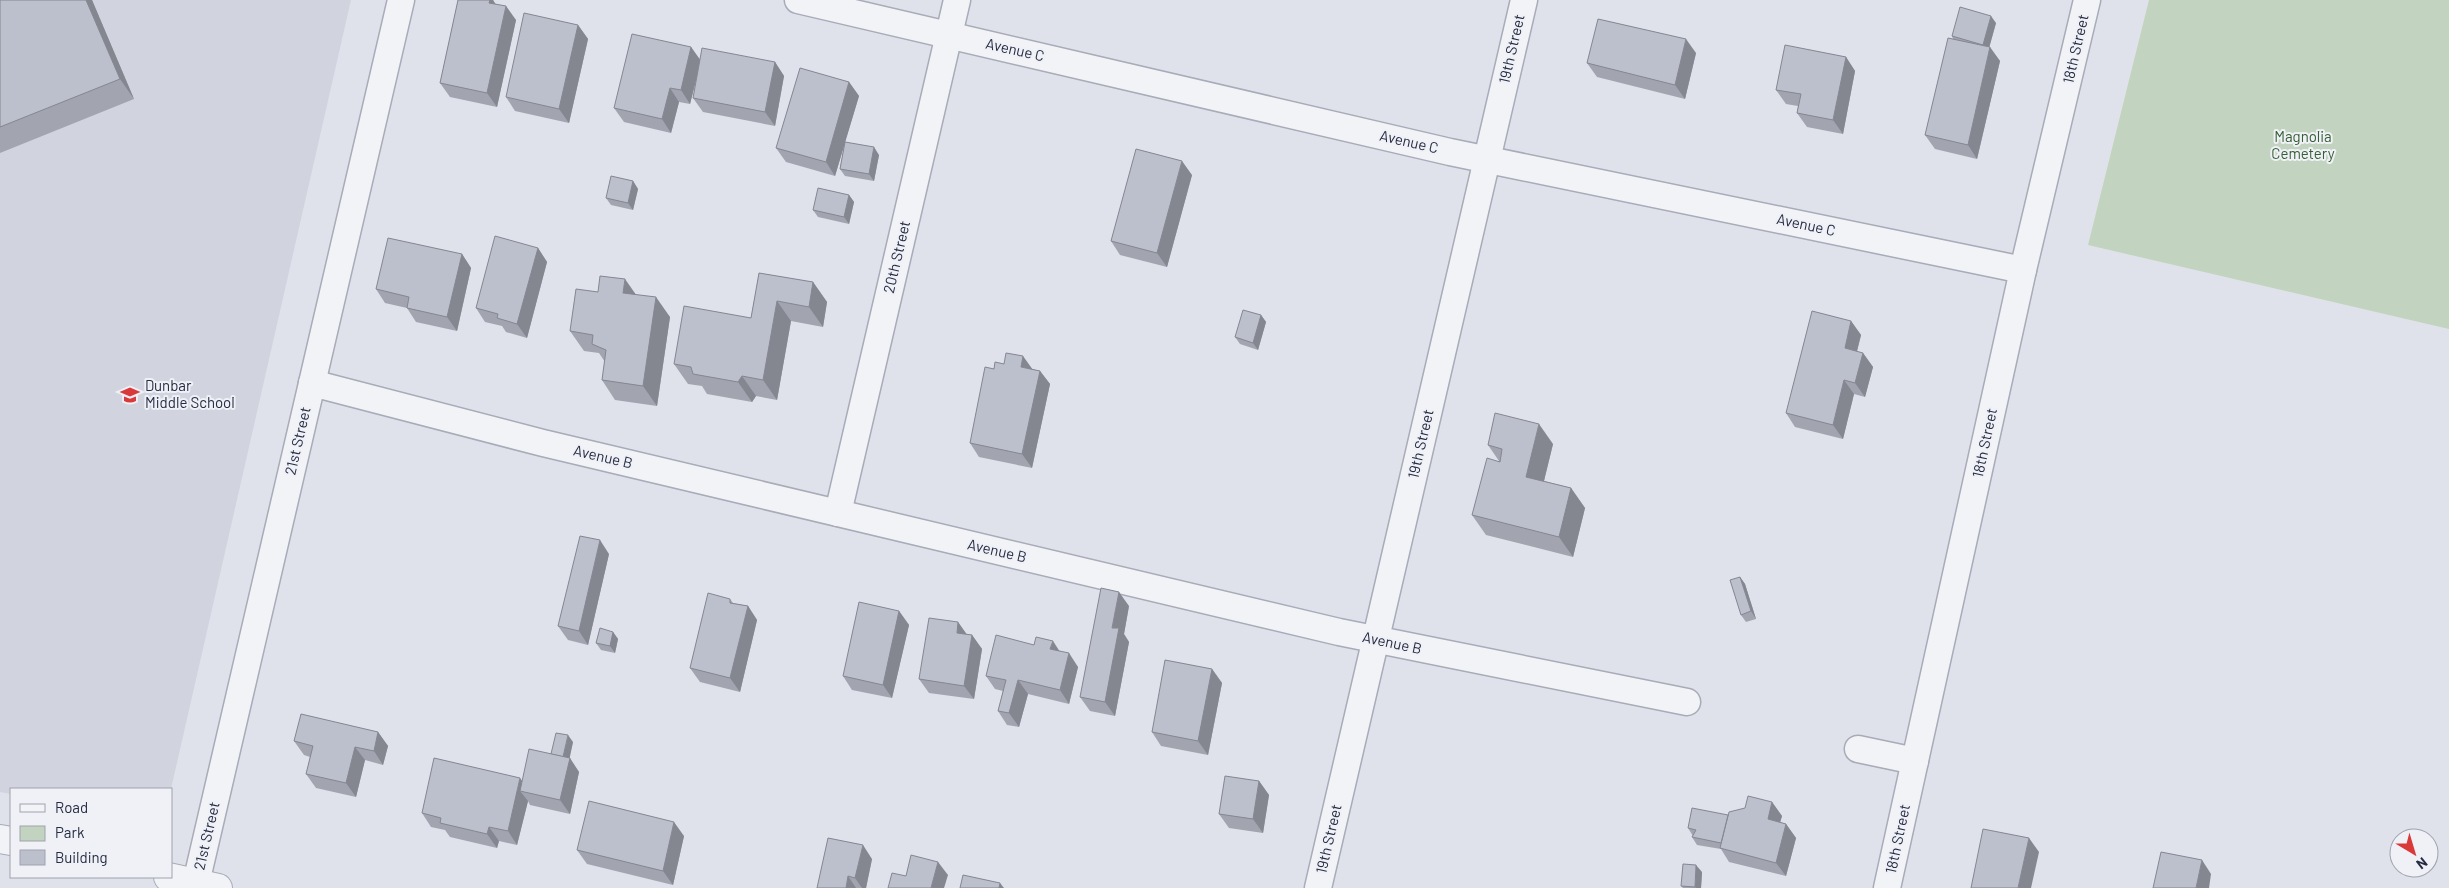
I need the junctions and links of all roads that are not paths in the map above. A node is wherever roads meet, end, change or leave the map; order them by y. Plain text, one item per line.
1 (400, 0) edge
2 (798, 0) edge
3 (957, 0) edge
4 (1524, 0) edge
5 (2087, 0) edge
6 (949, 35) junction
7 (1487, 159) junction
8 (2023, 270) junction
9 (312, 383) junction
10 (838, 513) junction
11 (1375, 640) junction
12 (1687, 702) dead end
13 (1858, 748) dead end
14 (1915, 761) junction
15 (172, 878) edge
16 (207, 886) edge
17 (1318, 888) edge
18 (1887, 888) edge

1 - 9 street, 21st Street
2 - 6 street, Avenue C
3 - 6 street, 20th Street
4 - 7 street, 19th Street
5 - 8 street, 18th Street
6 - 7 street, Avenue C
6 - 10 street, 20th Street
7 - 8 street, Avenue C
7 - 11 street, 19th Street
8 - 14 street, 18th Street
9 - 10 street, Avenue B
9 - 16 street, 21st Street
10 - 11 street, Avenue B
11 - 12 street, Avenue B
11 - 17 street, 19th Street
13 - 14 street
14 - 18 street, 18th Street
15 - 16 street

